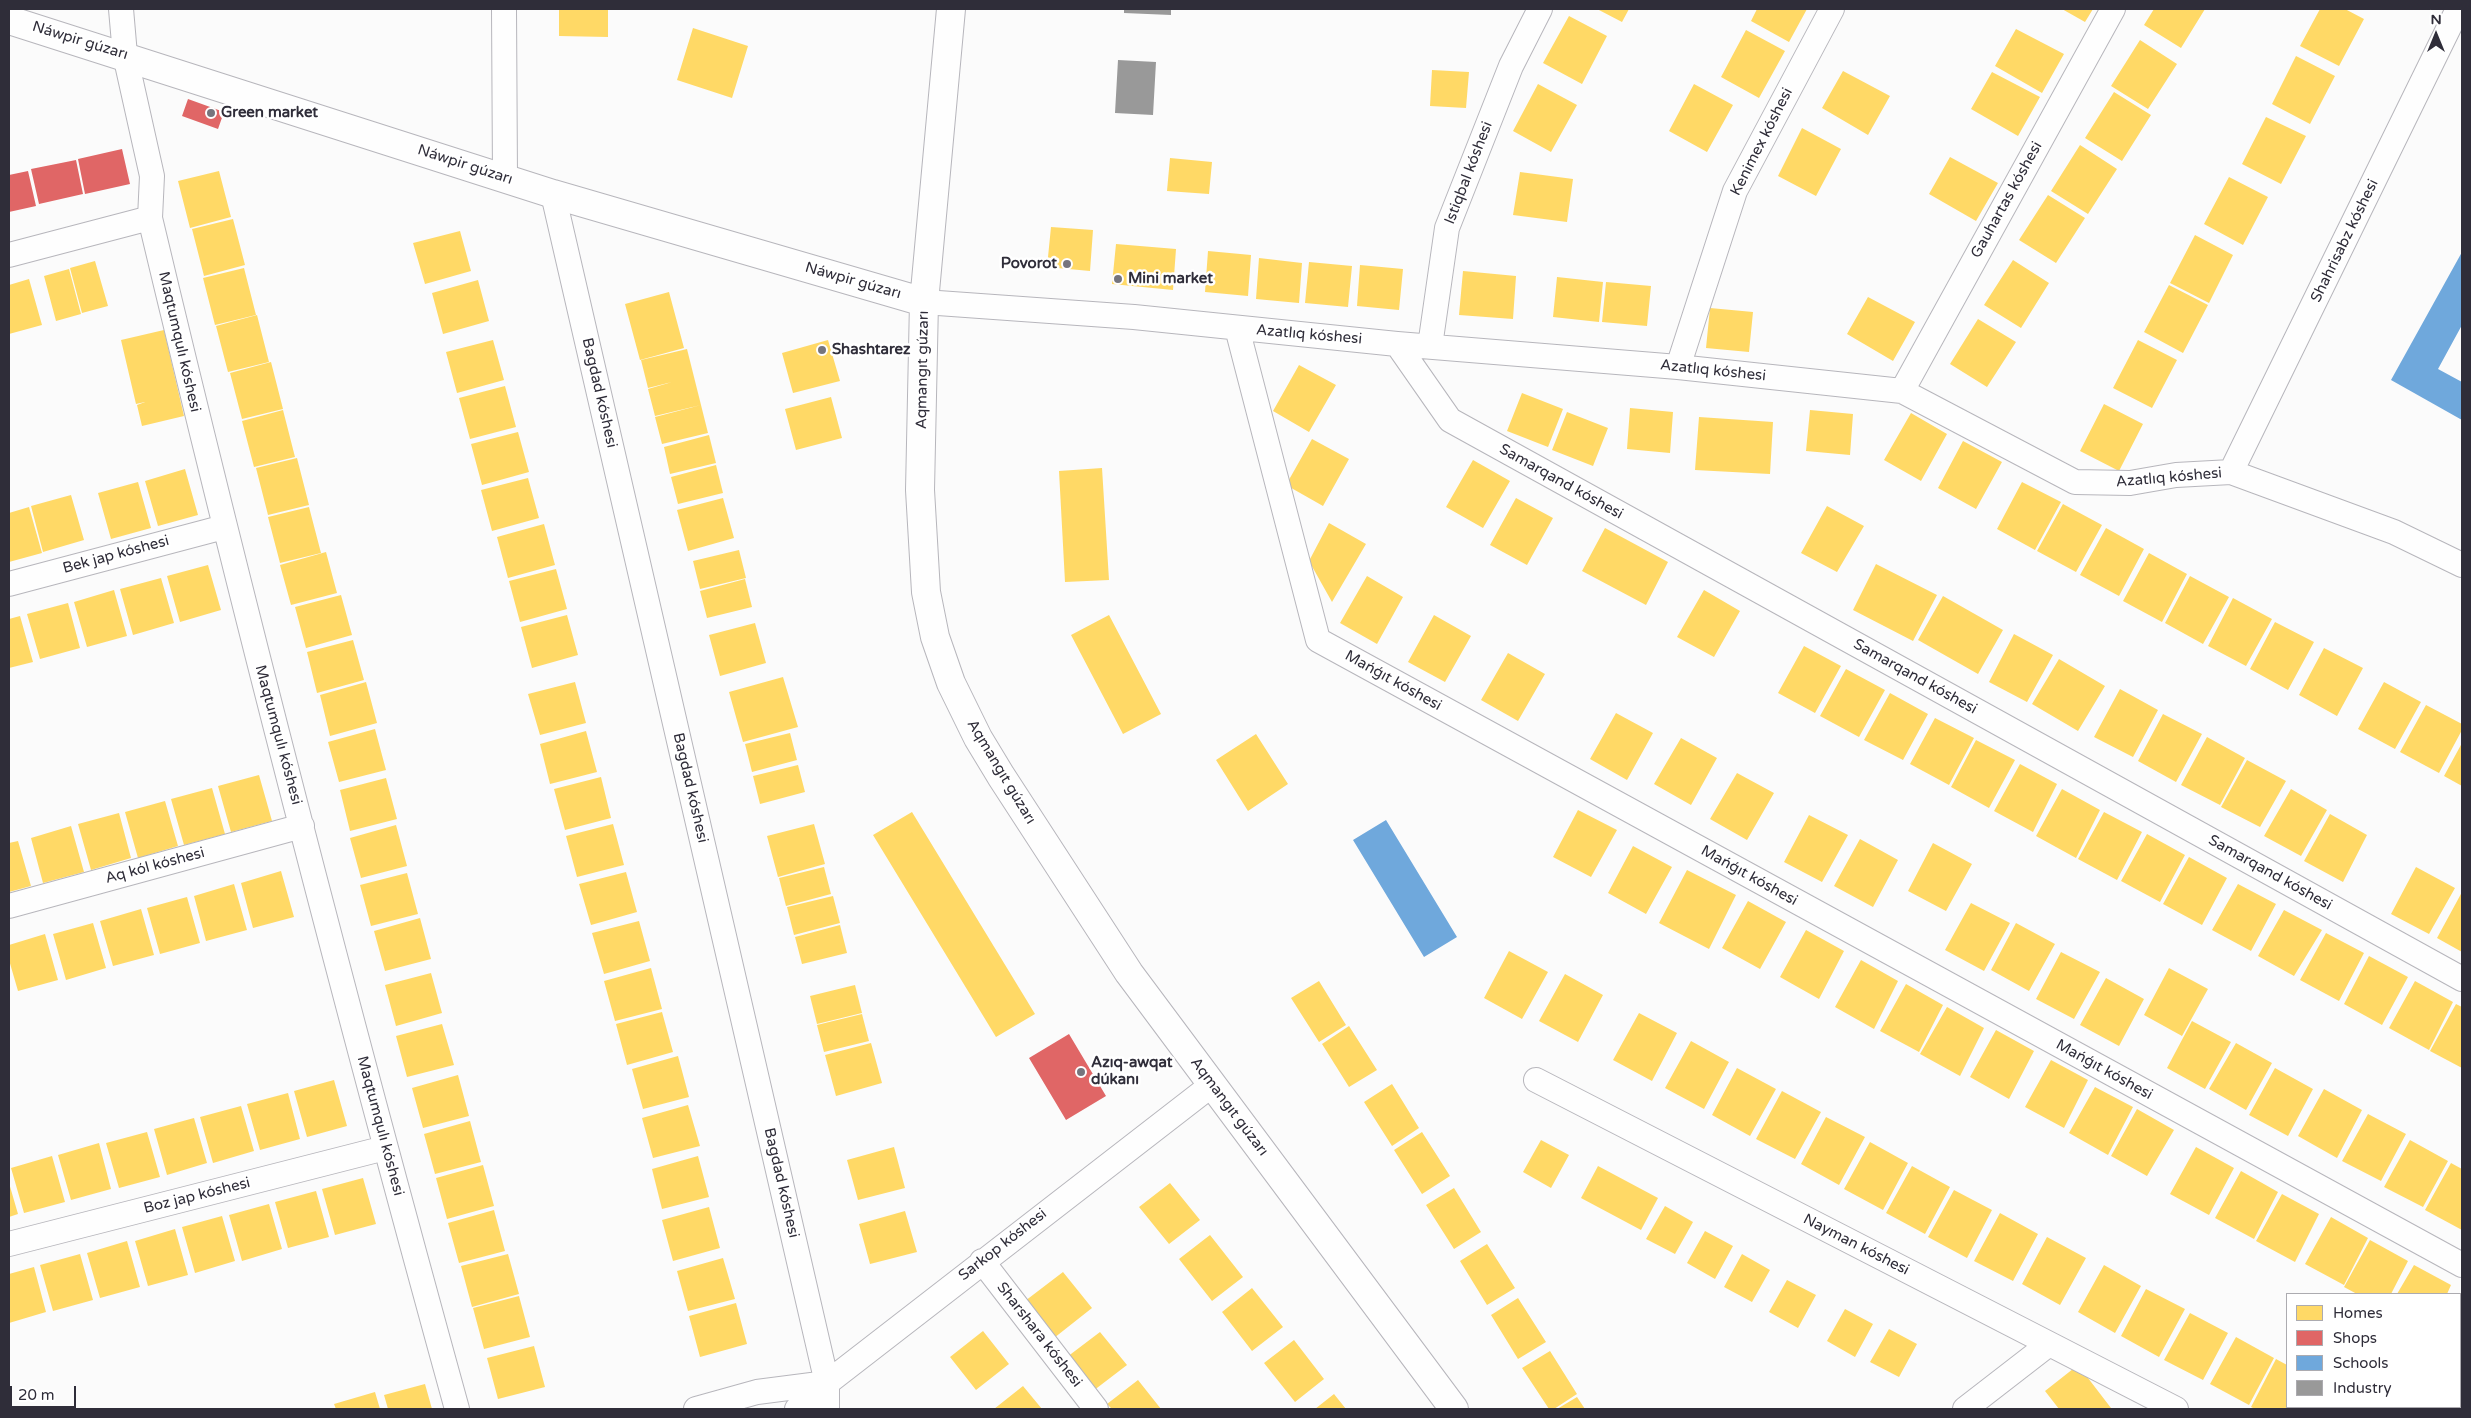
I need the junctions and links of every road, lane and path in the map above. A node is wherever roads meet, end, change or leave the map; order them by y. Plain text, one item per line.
1 (121, 9) edge
2 (504, 9) edge
3 (951, 9) edge
4 (1540, 9) edge
5 (1832, 9) edge
6 (2112, 9) edge
7 (2458, 9) edge
8 (9, 20) edge
9 (125, 55) junction
10 (504, 178) junction
11 (553, 194) junction
12 (150, 218) junction
13 (9, 256) edge
14 (924, 302) junction
15 (1237, 328) junction
16 (1397, 344) junction
17 (1430, 346) junction
18 (1678, 367) junction
19 (1902, 392) junction
20 (2232, 472) junction
21 (224, 527) junction
22 (2462, 565) edge
23 (9, 584) edge
24 (302, 826) junction
25 (9, 906) edge
26 (2462, 979) edge
27 (1536, 1080) dead end
28 (1213, 1084) junction
29 (385, 1148) junction
30 (9, 1244) edge
31 (982, 1261) junction
32 (2462, 1266) edge
33 (2049, 1344) junction
34 (826, 1383) junction
35 (457, 1409) edge
36 (696, 1409) edge
37 (797, 1409) edge
38 (827, 1409) edge
39 (1096, 1409) edge
40 (1454, 1409) edge
41 (1965, 1409) edge
42 (2176, 1409) edge

1 - 9 street, Maqtumqulı kóshesi
2 - 10 street
3 - 14 street, Aqmangıt gúzarı
4 - 17 street, Istiqbal kóshesi
5 - 18 street, Kenimex kóshesi
6 - 19 street, Gauhartas kóshesi
7 - 20 street, Shahrisabz kóshesi
8 - 9 street, Náwpir gúzarı
9 - 10 street, Náwpir gúzarı
9 - 12 street, Maqtumqulı kóshesi
10 - 11 street, Náwpir gúzarı
11 - 14 street, Náwpir gúzarı
11 - 34 street, Bagdad kóshesi
12 - 13 street
12 - 21 street, Maqtumqulı kóshesi
14 - 15 street, Azatlıq kóshesi
14 - 28 street, Aqmangıt gúzarı
15 - 16 street, Azatlıq kóshesi
15 - 32 street, Mańǵıt kóshesi
16 - 17 street, Azatlıq kóshesi
16 - 26 street, Samarqand kóshesi
17 - 18 street, Azatlıq kóshesi
18 - 19 street, Azatlıq kóshesi
19 - 20 street, Azatlıq kóshesi
20 - 22 street, Azatlıq kóshesi
21 - 23 street, Bek jap kóshesi
21 - 24 street, Maqtumqulı kóshesi
24 - 25 street, Aq kól kóshesi
24 - 29 street, Maqtumqulı kóshesi
27 - 33 street, Nayman kóshesi
28 - 31 street, Sarkop kóshesi
28 - 40 street, Aqmangıt gúzarı
29 - 30 street, Boz jap kóshesi
29 - 35 street, Maqtumqulı kóshesi
31 - 34 street, Sarkop kóshesi
31 - 39 street, Sharshara kóshesi
33 - 41 street
33 - 42 street, Nayman kóshesi
34 - 36 street
34 - 37 street, Sarkop kóshesi
34 - 38 street, Bagdad kóshesi

